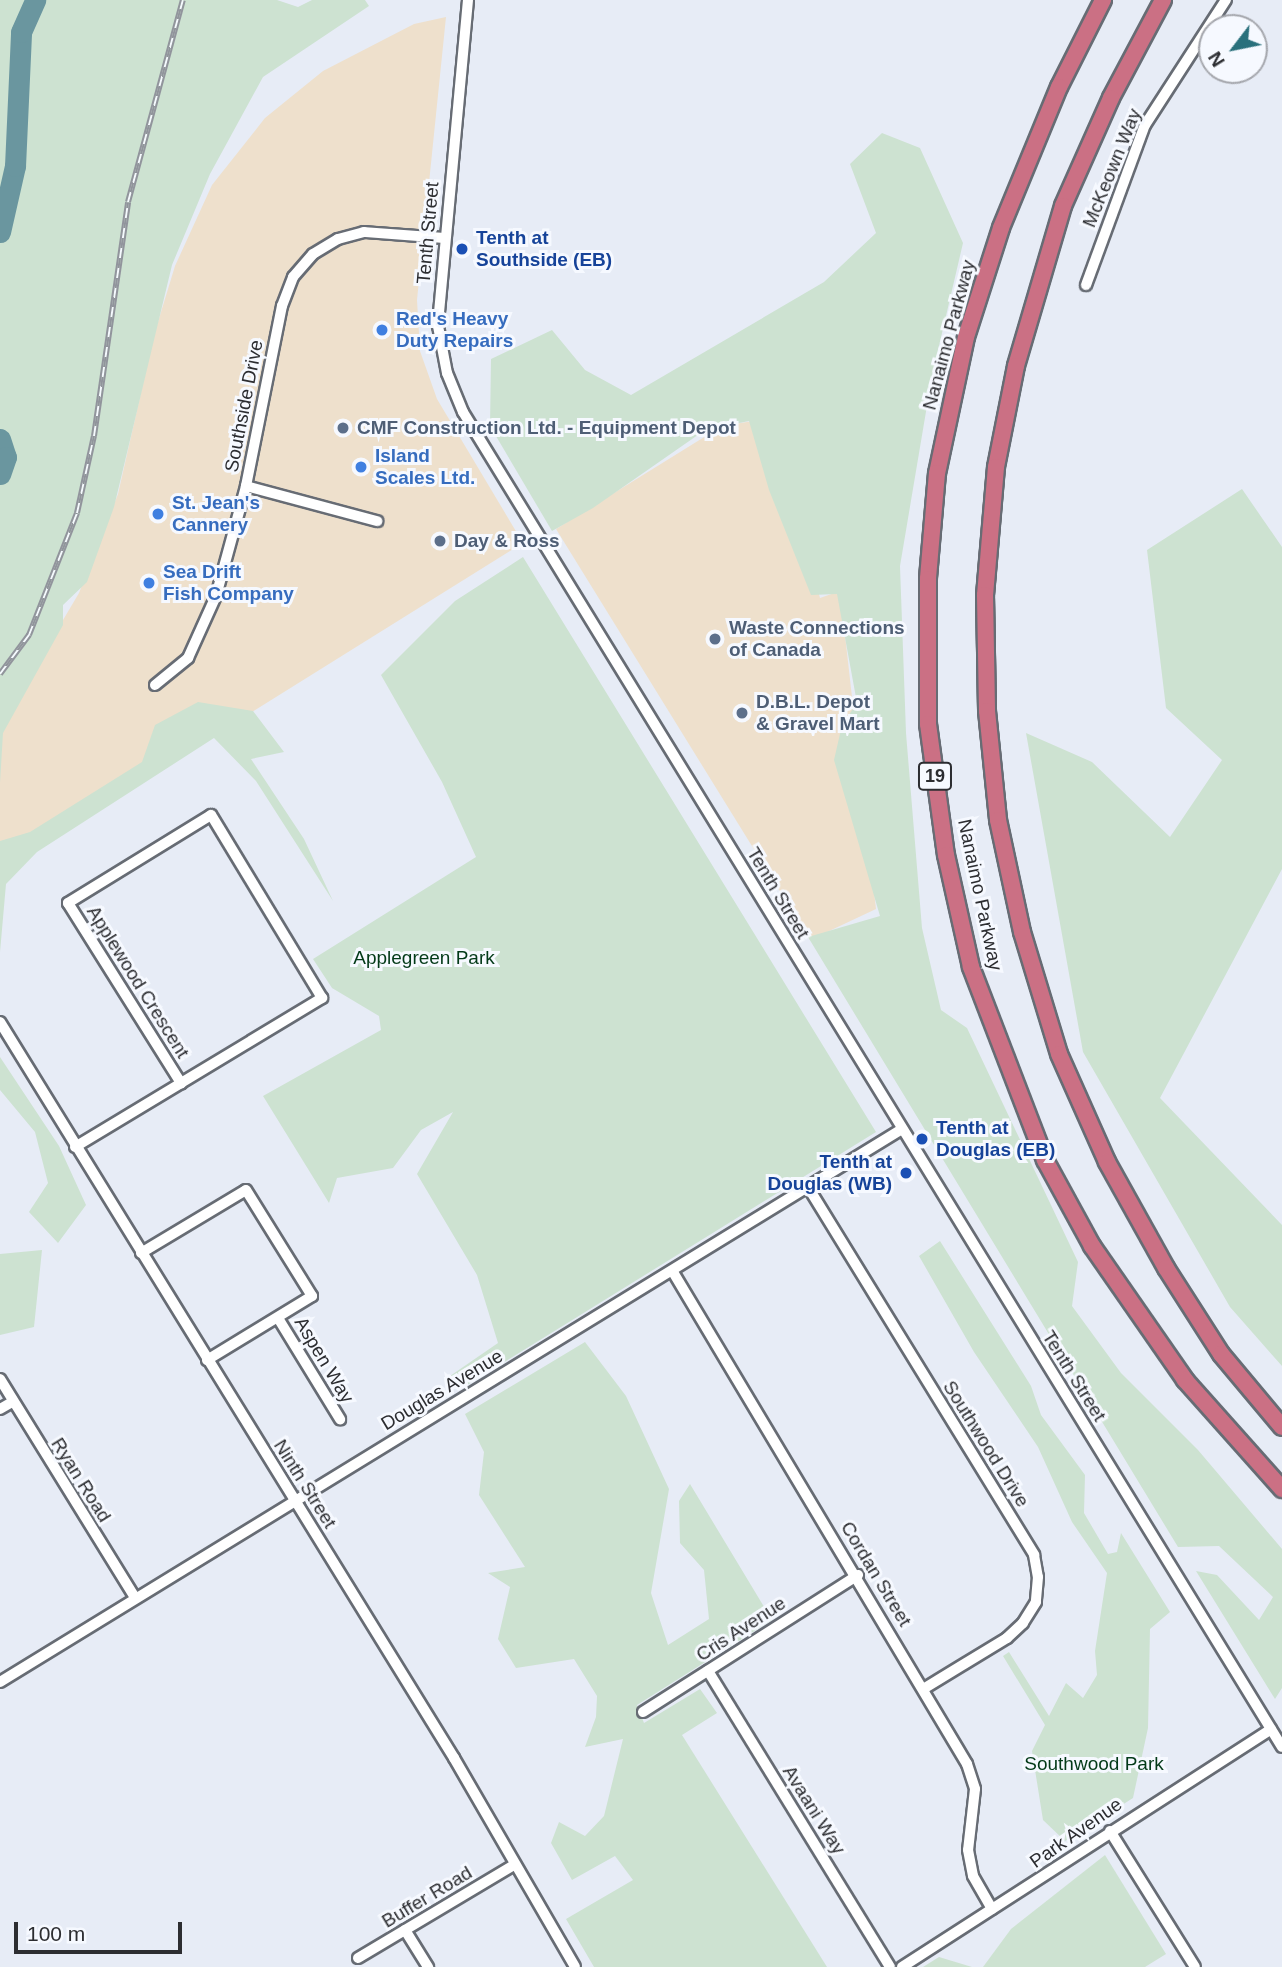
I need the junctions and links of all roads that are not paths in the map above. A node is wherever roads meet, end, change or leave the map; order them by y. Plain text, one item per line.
1 (468, 0) edge
2 (1103, 0) edge
3 (1163, 0) edge
4 (1226, 0) edge
5 (443, 238) junction
6 (1086, 285) dead end
7 (246, 486) junction
8 (377, 521) dead end
9 (155, 685) dead end
10 (0, 1022) edge
11 (180, 1083) junction
12 (902, 1129) junction
13 (75, 1147) junction
14 (808, 1187) junction
15 (141, 1253) junction
16 (673, 1272) junction
17 (278, 1318) junction
18 (207, 1360) junction
19 (0, 1379) edge
20 (12, 1402) junction
21 (0, 1409) edge
22 (340, 1419) dead end
23 (1282, 1426) edge
24 (1282, 1489) edge
25 (294, 1500) junction
26 (858, 1575) junction
27 (135, 1598) junction
28 (708, 1671) junction
29 (0, 1682) edge
30 (923, 1689) junction
31 (643, 1712) dead end
32 (1270, 1729) junction
33 (1282, 1748) edge
34 (1110, 1831) junction
35 (514, 1865) junction
36 (992, 1909) junction
37 (405, 1930) junction
38 (358, 1958) dead end
39 (428, 1967) edge
40 (575, 1967) edge
41 (890, 1967) edge
42 (902, 1967) edge
43 (1195, 1967) edge

1 - 5 street, Tenth Street
2 - 24 highway, Nanaimo Parkway / 19
3 - 23 highway, Nanaimo Parkway
4 - 6 street, McKeown Way
5 - 7 street, Southside Drive
5 - 12 street, Tenth Street
7 - 8 street
7 - 9 street, Southside Drive
10 - 13 street, Ninth Street
11 - 11 street, Applewood Crescent
11 - 13 street
12 - 14 street, Douglas Avenue
12 - 32 street, Tenth Street
13 - 15 street, Ninth Street
14 - 16 street, Douglas Avenue
14 - 30 street, Southwood Drive
15 - 17 street
15 - 18 street, Ninth Street
16 - 25 street, Douglas Avenue
16 - 26 street, Cordan Street
17 - 18 street
17 - 22 street, Aspen Way
18 - 25 street, Ninth Street
19 - 20 street, Ryan Road
20 - 21 street
20 - 27 street, Ryan Road
25 - 27 street, Douglas Avenue
25 - 35 street, Ninth Street
26 - 28 street, Cris Avenue
26 - 30 street, Cordan Street
27 - 29 street, Douglas Avenue
28 - 31 street, Cris Avenue
28 - 41 street, Avaani Way
30 - 36 street, Cordan Street
32 - 33 street, Tenth Street
32 - 34 street, Park Avenue
34 - 36 street, Park Avenue
34 - 43 street
35 - 37 street, Buffer Road
35 - 40 street, Ninth Street
36 - 42 street, Park Avenue
37 - 38 street, Buffer Road
37 - 39 street

